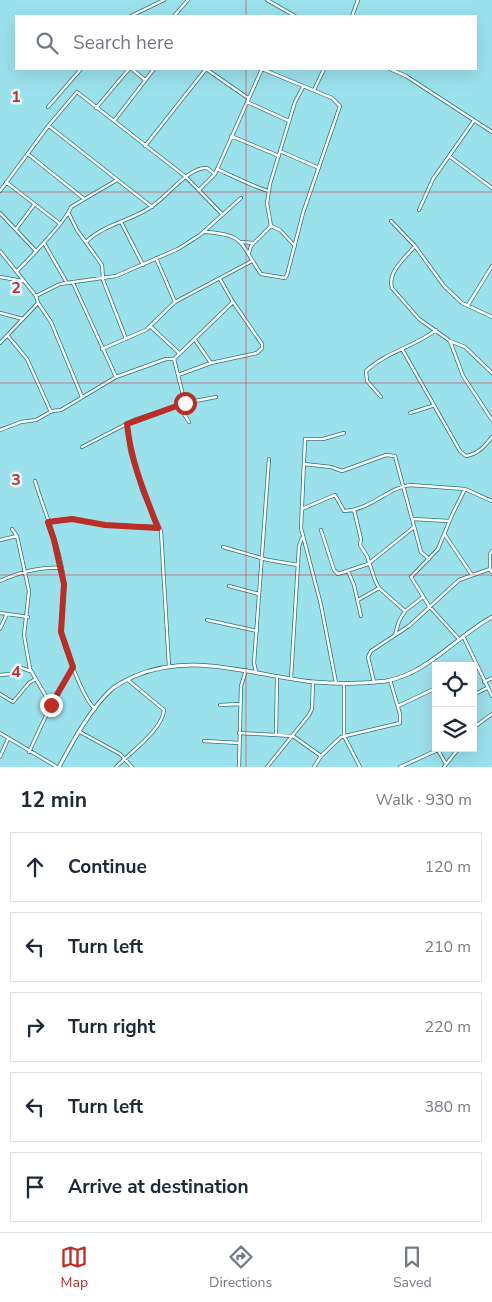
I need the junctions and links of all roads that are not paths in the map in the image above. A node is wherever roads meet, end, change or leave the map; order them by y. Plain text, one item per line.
1 (164, 0) edge
2 (188, 0) edge
3 (267, 0) edge
4 (358, 0) edge
5 (286, 11) junction
6 (133, 15) edge
7 (175, 15) edge
8 (284, 15) edge
9 (293, 15) edge
10 (352, 15) edge
11 (80, 70) edge
12 (130, 70) edge
13 (132, 70) edge
14 (153, 70) edge
15 (205, 70) edge
16 (207, 70) edge
17 (262, 70) edge
18 (264, 70) edge
19 (324, 70) edge
20 (392, 70) edge
21 (145, 80) junction
22 (303, 87) junction
23 (314, 90) junction
24 (248, 98) junction
25 (247, 102) junction
26 (48, 107) dead end
27 (96, 108) junction
28 (114, 121) junction
29 (289, 121) junction
30 (473, 122) junction
31 (49, 126) junction
32 (492, 132) edge
33 (231, 136) junction
34 (146, 146) junction
35 (281, 152) junction
36 (28, 154) junction
37 (279, 156) junction
38 (449, 156) junction
39 (320, 168) junction
40 (217, 169) junction
41 (215, 174) junction
42 (186, 177) junction
43 (117, 180) junction
44 (6, 182) junction
45 (492, 188) edge
46 (199, 190) junction
47 (0, 191) edge
48 (268, 191) junction
49 (83, 198) junction
50 (241, 198) dead end
51 (34, 205) junction
52 (152, 207) junction
53 (418, 210) dead end
54 (0, 213) edge
55 (69, 214) junction
56 (222, 214) junction
57 (121, 221) junction
58 (391, 221) dead end
59 (59, 224) junction
60 (271, 226) junction
61 (16, 229) junction
62 (204, 232) junction
63 (86, 242) junction
64 (241, 242) junction
65 (44, 243) junction
66 (253, 244) junction
67 (296, 246) junction
68 (415, 246) junction
69 (0, 250) edge
70 (36, 251) junction
71 (249, 253) junction
72 (156, 258) junction
73 (252, 261) junction
74 (143, 265) junction
75 (492, 266) edge
76 (17, 271) junction
77 (491, 273) edge
78 (0, 277) edge
79 (103, 278) junction
80 (220, 279) junction
81 (23, 281) junction
82 (67, 283) junction
83 (72, 283) junction
84 (36, 296) junction
85 (174, 302) junction
86 (232, 302) junction
87 (38, 303) junction
88 (468, 305) junction
89 (0, 313) edge
90 (492, 317) edge
91 (23, 319) junction
92 (150, 326) junction
93 (436, 330) junction
94 (8, 336) junction
95 (126, 339) junction
96 (195, 340) junction
97 (450, 340) junction
98 (0, 344) edge
99 (102, 349) junction
100 (402, 349) junction
101 (179, 353) junction
102 (174, 359) junction
103 (211, 364) junction
104 (492, 373) edge
105 (178, 375) junction
106 (116, 377) junction
107 (82, 396) junction
108 (216, 397) dead end
109 (381, 397) dead end
110 (185, 403) junction
111 (180, 406) junction
112 (432, 406) junction
113 (51, 412) junction
114 (410, 413) dead end
115 (492, 420) edge
116 (189, 422) dead end
117 (127, 424) junction
118 (0, 430) edge
119 (344, 433) dead end
120 (492, 438) edge
121 (82, 447) dead end
122 (269, 459) dead end
123 (304, 464) junction
124 (35, 481) dead end
125 (404, 486) junction
126 (465, 489) junction
127 (492, 501) edge
128 (302, 509) junction
129 (354, 510) junction
130 (413, 519) junction
131 (48, 522) junction
132 (449, 522) junction
133 (414, 527) junction
134 (158, 528) junction
135 (12, 529) dead end
136 (321, 530) dead end
137 (444, 534) junction
138 (17, 536) junction
139 (302, 538) junction
140 (0, 540) edge
141 (223, 547) dead end
142 (492, 551) edge
143 (262, 558) junction
144 (429, 559) junction
145 (368, 564) junction
146 (298, 565) junction
147 (61, 568) junction
148 (491, 570) edge
149 (348, 571) junction
150 (26, 572) junction
151 (472, 575) junction
152 (0, 581) edge
153 (229, 586) dead end
154 (380, 588) junction
155 (260, 594) junction
156 (423, 597) junction
157 (358, 600) junction
158 (429, 606) junction
159 (405, 611) junction
160 (0, 613) edge
161 (7, 614) junction
162 (361, 616) dead end
163 (28, 617) junction
164 (492, 617) edge
165 (207, 620) dead end
166 (0, 629) edge
167 (257, 631) junction
168 (395, 635) junction
169 (462, 639) junction
170 (169, 666) junction
171 (73, 667) junction
172 (246, 670) junction
173 (31, 672) junction
174 (256, 672) junction
175 (0, 675) edge
176 (277, 677) junction
177 (291, 678) junction
178 (492, 678) edge
179 (34, 680) junction
180 (128, 680) junction
181 (390, 680) junction
182 (313, 682) junction
183 (374, 682) junction
184 (484, 682) junction
185 (336, 683) junction
186 (344, 683) junction
187 (487, 688) junction
188 (432, 690) edge
189 (477, 693) edge
190 (0, 694) edge
191 (492, 696) edge
192 (240, 704) junction
193 (51, 705) junction
194 (220, 705) dead end
195 (398, 706) junction
196 (95, 709) junction
197 (492, 714) edge
198 (477, 725) edge
199 (80, 732) junction
200 (0, 733) edge
201 (239, 733) junction
202 (276, 735) junction
203 (293, 736) junction
204 (344, 736) junction
205 (8, 739) junction
206 (204, 741) dead end
207 (239, 743) junction
208 (29, 752) junction
209 (434, 752) edge
210 (439, 752) edge
211 (456, 752) edge
212 (321, 756) junction
213 (0, 757) edge
214 (124, 759) junction
215 (445, 766) edge
216 (60, 767) edge
217 (116, 767) edge
218 (132, 767) edge
219 (239, 767) edge
220 (267, 767) edge
221 (314, 767) edge
222 (360, 767) edge
223 (400, 767) edge

1 - 6 street
2 - 7 street
3 - 5 street
4 - 10 street
5 - 8 street
5 - 9 street
11 - 26 street
12 - 27 street
13 - 21 street
14 - 21 street
15 - 34 street
16 - 24 street
17 - 24 street
18 - 22 street
19 - 23 street
20 - 30 street
21 - 28 street
22 - 23 street
22 - 29 street
23 - 39 street
24 - 25 street
25 - 29 street
25 - 33 street
27 - 28 street
27 - 31 street
28 - 34 street
29 - 35 street
30 - 32 street
30 - 38 street
31 - 36 street
31 - 43 street
33 - 37 street
33 - 40 street
34 - 42 street
35 - 37 street
35 - 39 street
36 - 44 street
36 - 49 street
37 - 48 street
38 - 45 street
38 - 53 street
39 - 67 street
40 - 41 street
40 - 48 street
41 - 42 street
41 - 46 street
42 - 46 street
42 - 52 street
43 - 49 street
43 - 52 street
44 - 47 street
44 - 51 street
46 - 56 street
48 - 60 street
49 - 55 street
50 - 56 street
51 - 59 street
51 - 61 street
52 - 57 street
54 - 61 street
55 - 59 street
55 - 63 street
56 - 62 street
57 - 63 street
57 - 74 street
58 - 68 street
59 - 65 street
60 - 66 street
60 - 67 street
61 - 70 street
62 - 64 street
62 - 72 street
63 - 79 street
64 - 66 street
64 - 71 street
65 - 70 street
65 - 82 street
66 - 71 street
67 - 73 street
68 - 88 street
68 - 93 street
69 - 76 street
70 - 76 street
71 - 73 street
72 - 74 street
72 - 85 street
73 - 80 street
74 - 79 street
75 - 77 street
76 - 81 street
77 - 88 street
78 - 81 street
79 - 83 street
79 - 95 street
80 - 85 street
80 - 86 street
81 - 84 street
82 - 83 street
82 - 84 street
83 - 99 street
84 - 87 street
85 - 92 street
86 - 96 street
86 - 103 street
87 - 91 street
87 - 107 street
88 - 90 street
89 - 91 street
91 - 94 street
92 - 95 street
92 - 101 street
93 - 97 street
93 - 100 street
94 - 98 street
94 - 113 street
95 - 99 street
96 - 101 street
96 - 103 street
97 - 104 street
97 - 115 street
99 - 106 street
100 - 109 street
100 - 112 street
101 - 102 street
102 - 105 street
102 - 106 street
103 - 105 street
105 - 110 street
106 - 107 street
107 - 113 street
108 - 110 street
110 - 111 street
111 - 116 street
111 - 117 street
112 - 114 street
112 - 120 street
113 - 118 street
117 - 121 street
117 - 134 street
119 - 123 street
122 - 143 street
123 - 125 street
123 - 128 street
124 - 131 street
125 - 126 street
125 - 129 street
125 - 130 street
126 - 127 street
126 - 132 street
128 - 129 street
128 - 139 street
129 - 145 street
130 - 132 street
130 - 133 street
131 - 134 street
131 - 147 street
132 - 137 street
133 - 144 street
133 - 145 street
134 - 170 street
135 - 138 street
136 - 149 street
137 - 144 street
137 - 151 street
138 - 140 street
138 - 150 street
139 - 146 street
139 - 185 street
141 - 143 street
142 - 148 street
143 - 146 street
143 - 155 street
144 - 156 street
145 - 149 street
145 - 154 street
146 - 177 street
147 - 150 street
147 - 171 street
148 - 151 street
149 - 157 street
150 - 152 street
150 - 163 street
151 - 158 street
153 - 155 street
154 - 157 street
154 - 159 street
155 - 167 street
156 - 158 street
156 - 159 street
157 - 162 street
158 - 168 street
158 - 169 street
159 - 168 street
160 - 161 street
161 - 163 street
161 - 166 street
163 - 173 street
164 - 169 street
165 - 167 street
167 - 174 street
168 - 183 street
169 - 181 street
169 - 184 street
170 - 172 street
170 - 180 street
171 - 193 street
171 - 196 street
172 - 174 street
172 - 192 street
173 - 175 street
173 - 179 street
174 - 176 street
176 - 177 street
176 - 202 street
177 - 182 street
178 - 184 street
179 - 190 street
179 - 193 street
180 - 196 street
180 - 214 street
181 - 183 street
181 - 195 street
182 - 185 street
182 - 203 street
183 - 186 street
184 - 187 street
185 - 186 street
186 - 204 street
187 - 189 street
187 - 191 street
188 - 195 street
192 - 194 street
192 - 201 street
193 - 208 street
195 - 204 street
196 - 199 street
197 - 198 street
199 - 214 street
199 - 216 street
200 - 205 street
201 - 202 street
201 - 207 street
202 - 203 street
203 - 212 street
203 - 220 street
204 - 212 street
204 - 222 street
205 - 208 street
205 - 213 street
206 - 207 street
207 - 219 street
208 - 216 street
209 - 223 street
210 - 215 street
211 - 215 street
212 - 221 street
214 - 217 street
214 - 218 street

